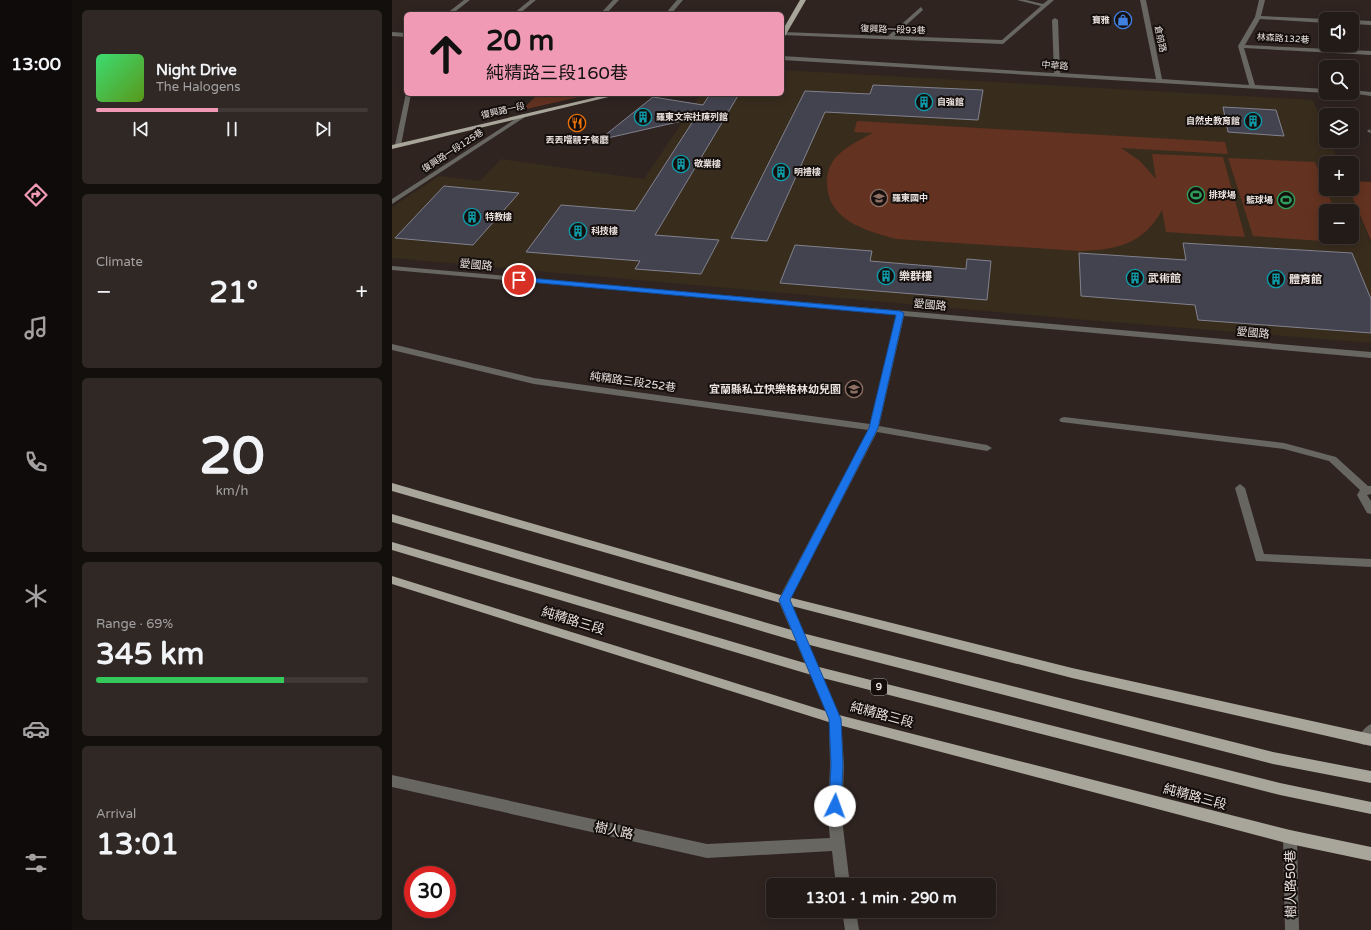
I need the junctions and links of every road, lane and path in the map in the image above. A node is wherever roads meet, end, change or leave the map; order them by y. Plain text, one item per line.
1 (467, 0) edge
2 (533, 0) edge
3 (616, 0) edge
4 (680, 0) edge
5 (803, 0) edge
6 (1020, 0) edge
7 (1051, 0) edge
8 (1143, 0) edge
9 (1262, 0) edge
10 (1044, 6) junction
11 (922, 8) dead end
12 (452, 12) edge
13 (518, 12) edge
14 (605, 12) edge
15 (670, 12) edge
16 (1258, 17) junction
17 (1055, 20) dead end
18 (1319, 21) edge
19 (1359, 22) edge
20 (1371, 23) edge
21 (784, 32) edge
22 (392, 34) edge
23 (404, 35) edge
24 (784, 35) edge
25 (889, 38) junction
26 (1241, 46) junction
27 (1371, 54) edge
28 (784, 58) edge
29 (1057, 75) junction
30 (1160, 82) junction
31 (1253, 86) junction
32 (1319, 91) edge
33 (1359, 93) edge
34 (1371, 94) edge
35 (408, 96) edge
36 (609, 96) edge
37 (523, 116) junction
38 (395, 146) edge
39 (392, 202) edge
40 (392, 268) edge
41 (900, 313) junction
42 (392, 347) edge
43 (1371, 355) edge
44 (1064, 420) dead end
45 (874, 428) junction
46 (987, 448) dead end
47 (392, 487) edge
48 (1240, 488) dead end
49 (1368, 490) edge
50 (1371, 510) edge
51 (392, 518) edge
52 (392, 546) edge
53 (1371, 563) edge
54 (392, 580) edge
55 (784, 600) junction
56 (802, 638) junction
57 (815, 671) junction
58 (835, 719) junction
59 (1369, 736) edge
60 (1371, 777) edge
61 (392, 782) edge
62 (1371, 808) edge
63 (1290, 837) junction
64 (838, 844) junction
65 (1371, 854) edge
66 (842, 878) edge
67 (850, 918) edge
68 (852, 930) edge
69 (1292, 930) edge

1 - 12 street
2 - 13 street
3 - 14 street
4 - 15 street
5 - 21 main road
6 - 10 street
7 - 10 street
8 - 30 street, 倉前路
9 - 16 street
10 - 25 street, 復興路一段93巷
11 - 25 street
16 - 18 street
16 - 26 street
17 - 29 street
19 - 20 street
22 - 23 street
24 - 25 street, 復興路一段93巷
26 - 27 street, 林森路132巷
26 - 31 street
28 - 29 street, 中華路
29 - 30 street, 中華路
30 - 31 street, 中華路
31 - 32 street, 中華路
33 - 34 street
35 - 38 street
36 - 37 main road, 復興路一段
37 - 38 main road, 復興路一段
37 - 39 street, 復興路一段125巷
40 - 41 street, 愛國路
41 - 43 street, 愛國路
41 - 45 street
42 - 45 street, 純精路三段252巷
44 - 49 street
45 - 46 street, 純精路三段252巷
45 - 55 street
47 - 55 main road
48 - 53 street
49 - 50 street
51 - 56 main road
52 - 57 main road, 純精路三段 / 9
54 - 58 main road, 純精路三段
55 - 56 street
55 - 59 main road
56 - 57 street
56 - 60 main road
57 - 58 street
57 - 62 main road, 純精路三段 / 9
58 - 63 main road, 純精路三段
58 - 64 street
61 - 64 street, 樹人路
63 - 65 main road, 純精路三段
63 - 69 street, 樹人路50巷
64 - 66 street
67 - 68 street

